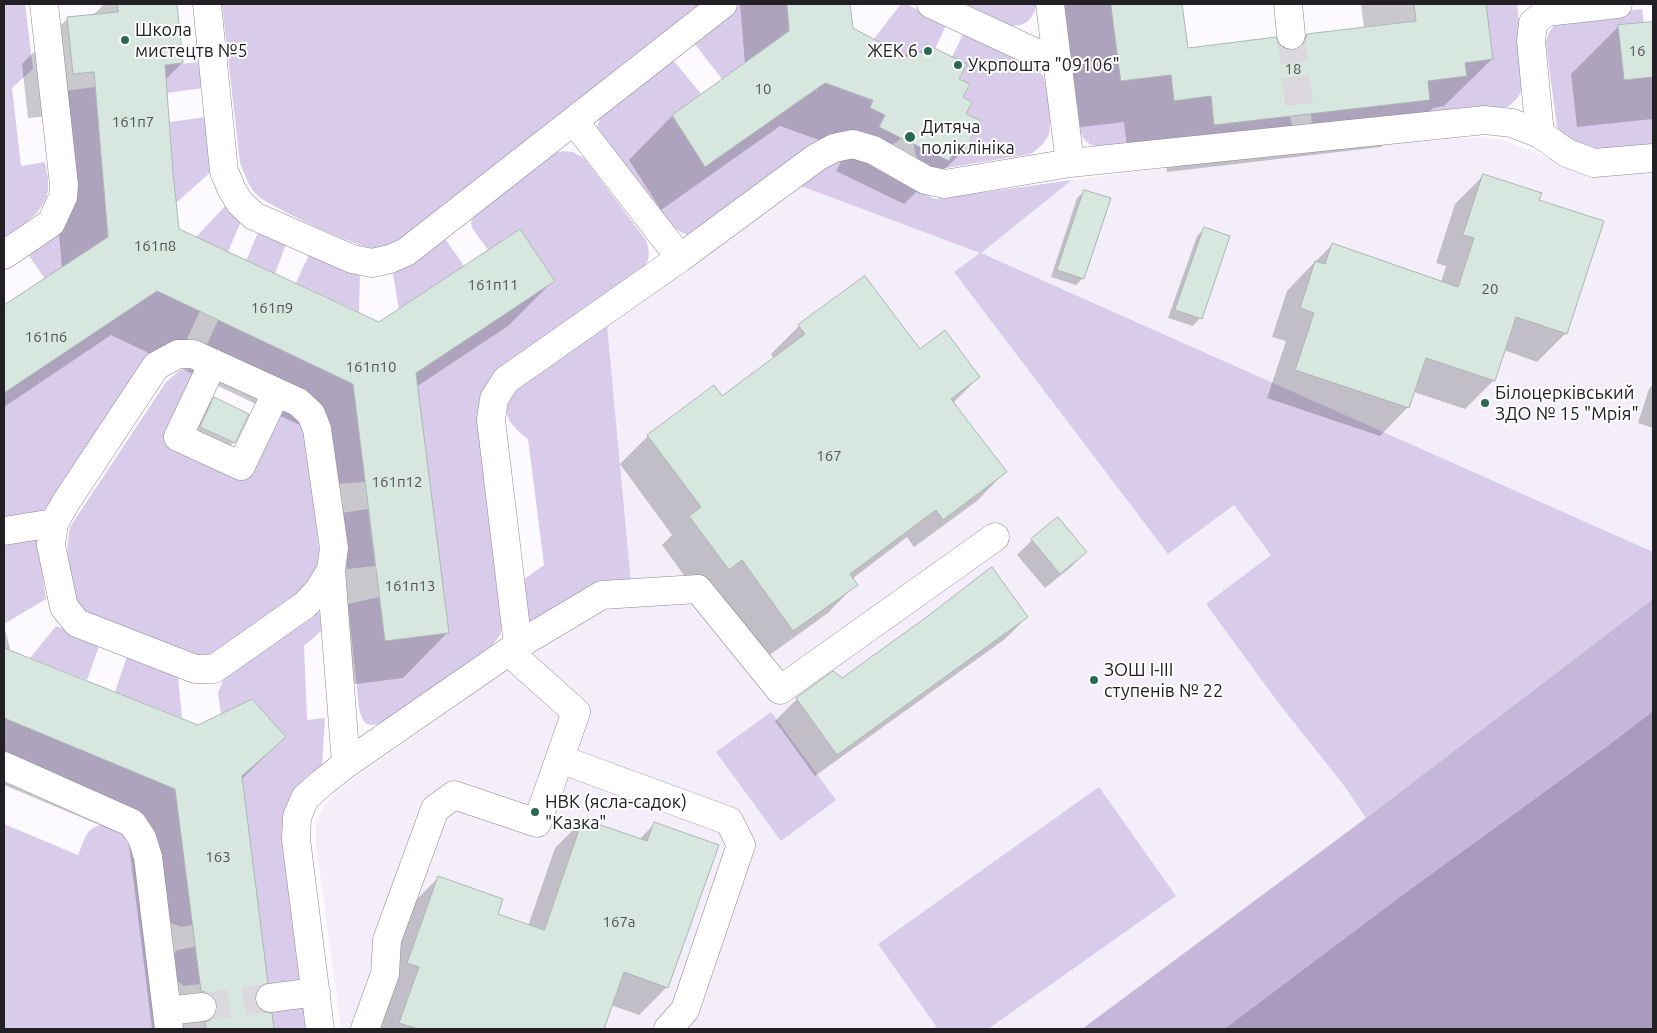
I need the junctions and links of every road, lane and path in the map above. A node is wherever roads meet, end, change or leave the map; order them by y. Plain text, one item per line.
1 (44, 4) edge
2 (207, 4) edge
3 (723, 4) edge
4 (931, 4) edge
5 (1050, 4) edge
6 (1288, 4) edge
7 (1618, 4) edge
8 (1292, 36) tunnel mouth
9 (1058, 63) junction
10 (574, 121) junction
11 (1540, 134) junction
12 (1653, 158) edge
13 (1070, 163) junction
14 (4, 255) edge
15 (680, 258) junction
16 (213, 363) junction
17 (276, 393) junction
18 (54, 522) junction
19 (4, 531) edge
20 (995, 537) dead end
21 (331, 570) junction
22 (514, 648) junction
23 (560, 758) junction
24 (346, 764) junction
25 (4, 766) edge
26 (316, 992) junction
27 (270, 998) tunnel mouth
28 (202, 1007) tunnel mouth
29 (168, 1020) edge
30 (320, 1029) edge
31 (365, 1029) edge
32 (668, 1029) edge

1 - 14 lane
2 - 10 lane
3 - 10 lane
4 - 9 lane
5 - 9 lane
6 - 8 lane
7 - 11 lane
9 - 13 lane
10 - 15 lane
11 - 12 lane
11 - 13 lane
13 - 15 lane
15 - 22 lane
16 - 17 lane
16 - 17 lane
16 - 18 lane
17 - 21 lane
18 - 19 lane
18 - 21 lane
20 - 22 lane
21 - 24 lane
22 - 23 lane
22 - 24 lane
23 - 31 lane
23 - 32 lane
24 - 26 lane
25 - 29 lane
26 - 27 lane
26 - 30 lane
28 - 29 lane

